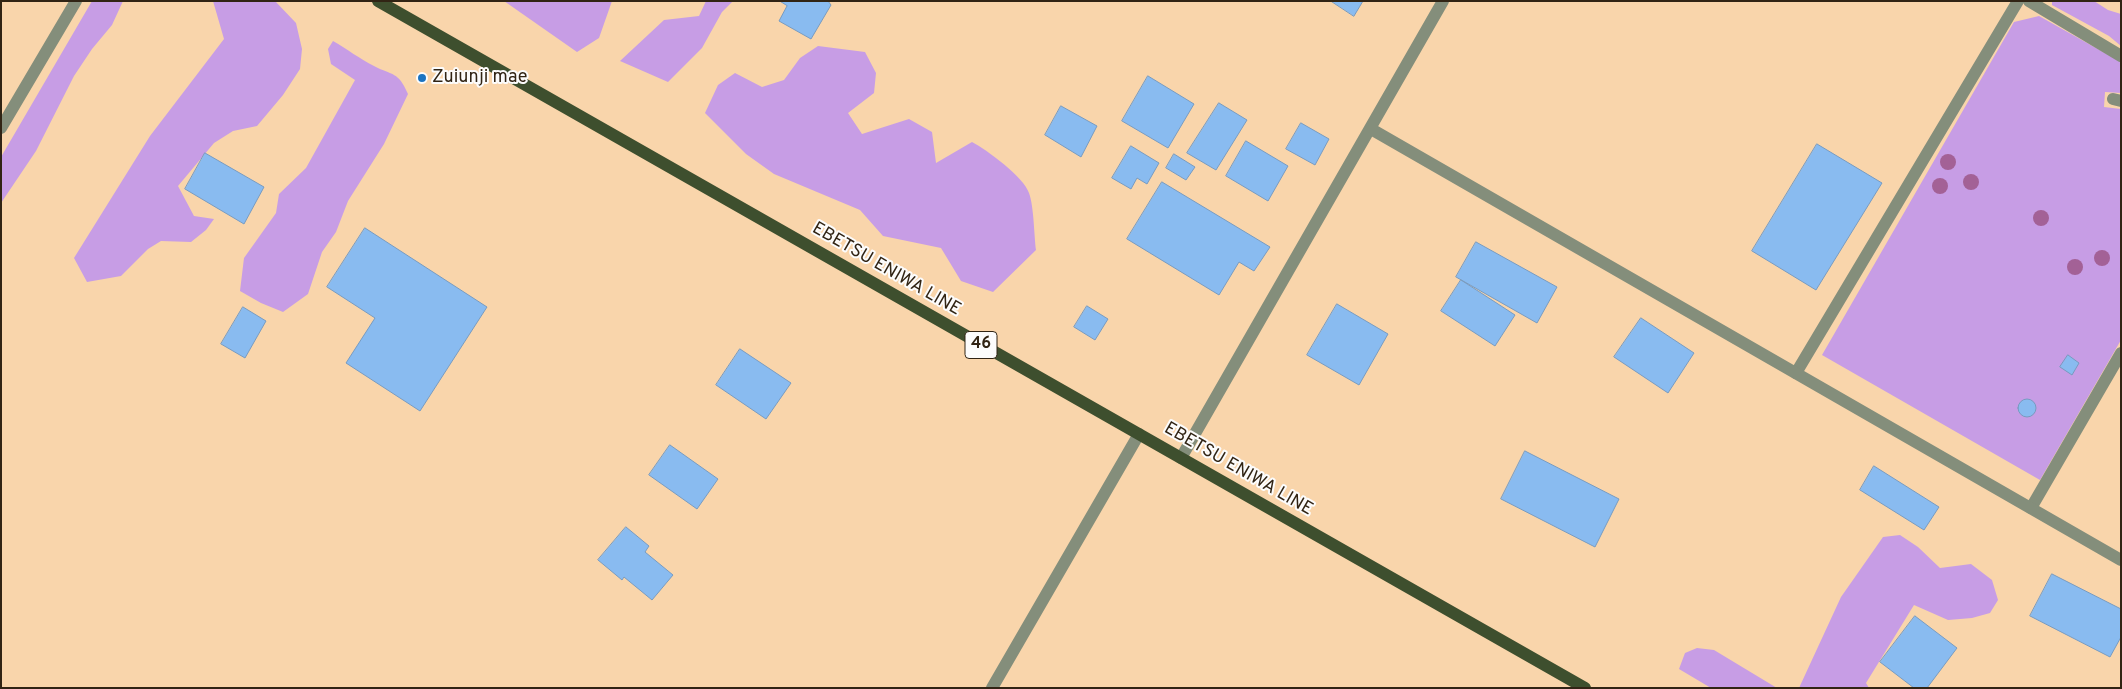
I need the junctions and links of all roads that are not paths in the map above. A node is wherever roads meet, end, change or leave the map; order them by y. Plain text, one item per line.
1 (76, 1) edge
2 (378, 1) edge
3 (1442, 1) edge
4 (2018, 1) edge
5 (2029, 1) edge
6 (2121, 56) edge
7 (1, 128) edge
8 (1371, 129) junction
9 (2121, 353) edge
10 (1796, 373) junction
11 (1139, 434) junction
12 (1181, 458) junction
13 (2031, 508) junction
14 (2121, 560) edge
15 (992, 688) edge
16 (1585, 688) edge

1 - 7 street
2 - 11 main road, EBETSU ENIWA LINE / 46
3 - 8 street
4 - 10 street
5 - 6 street
8 - 10 street
8 - 12 street
9 - 13 street
10 - 13 street
11 - 12 main road, EBETSU ENIWA LINE / 46
11 - 15 street
12 - 16 main road, EBETSU ENIWA LINE / 46
13 - 14 street

